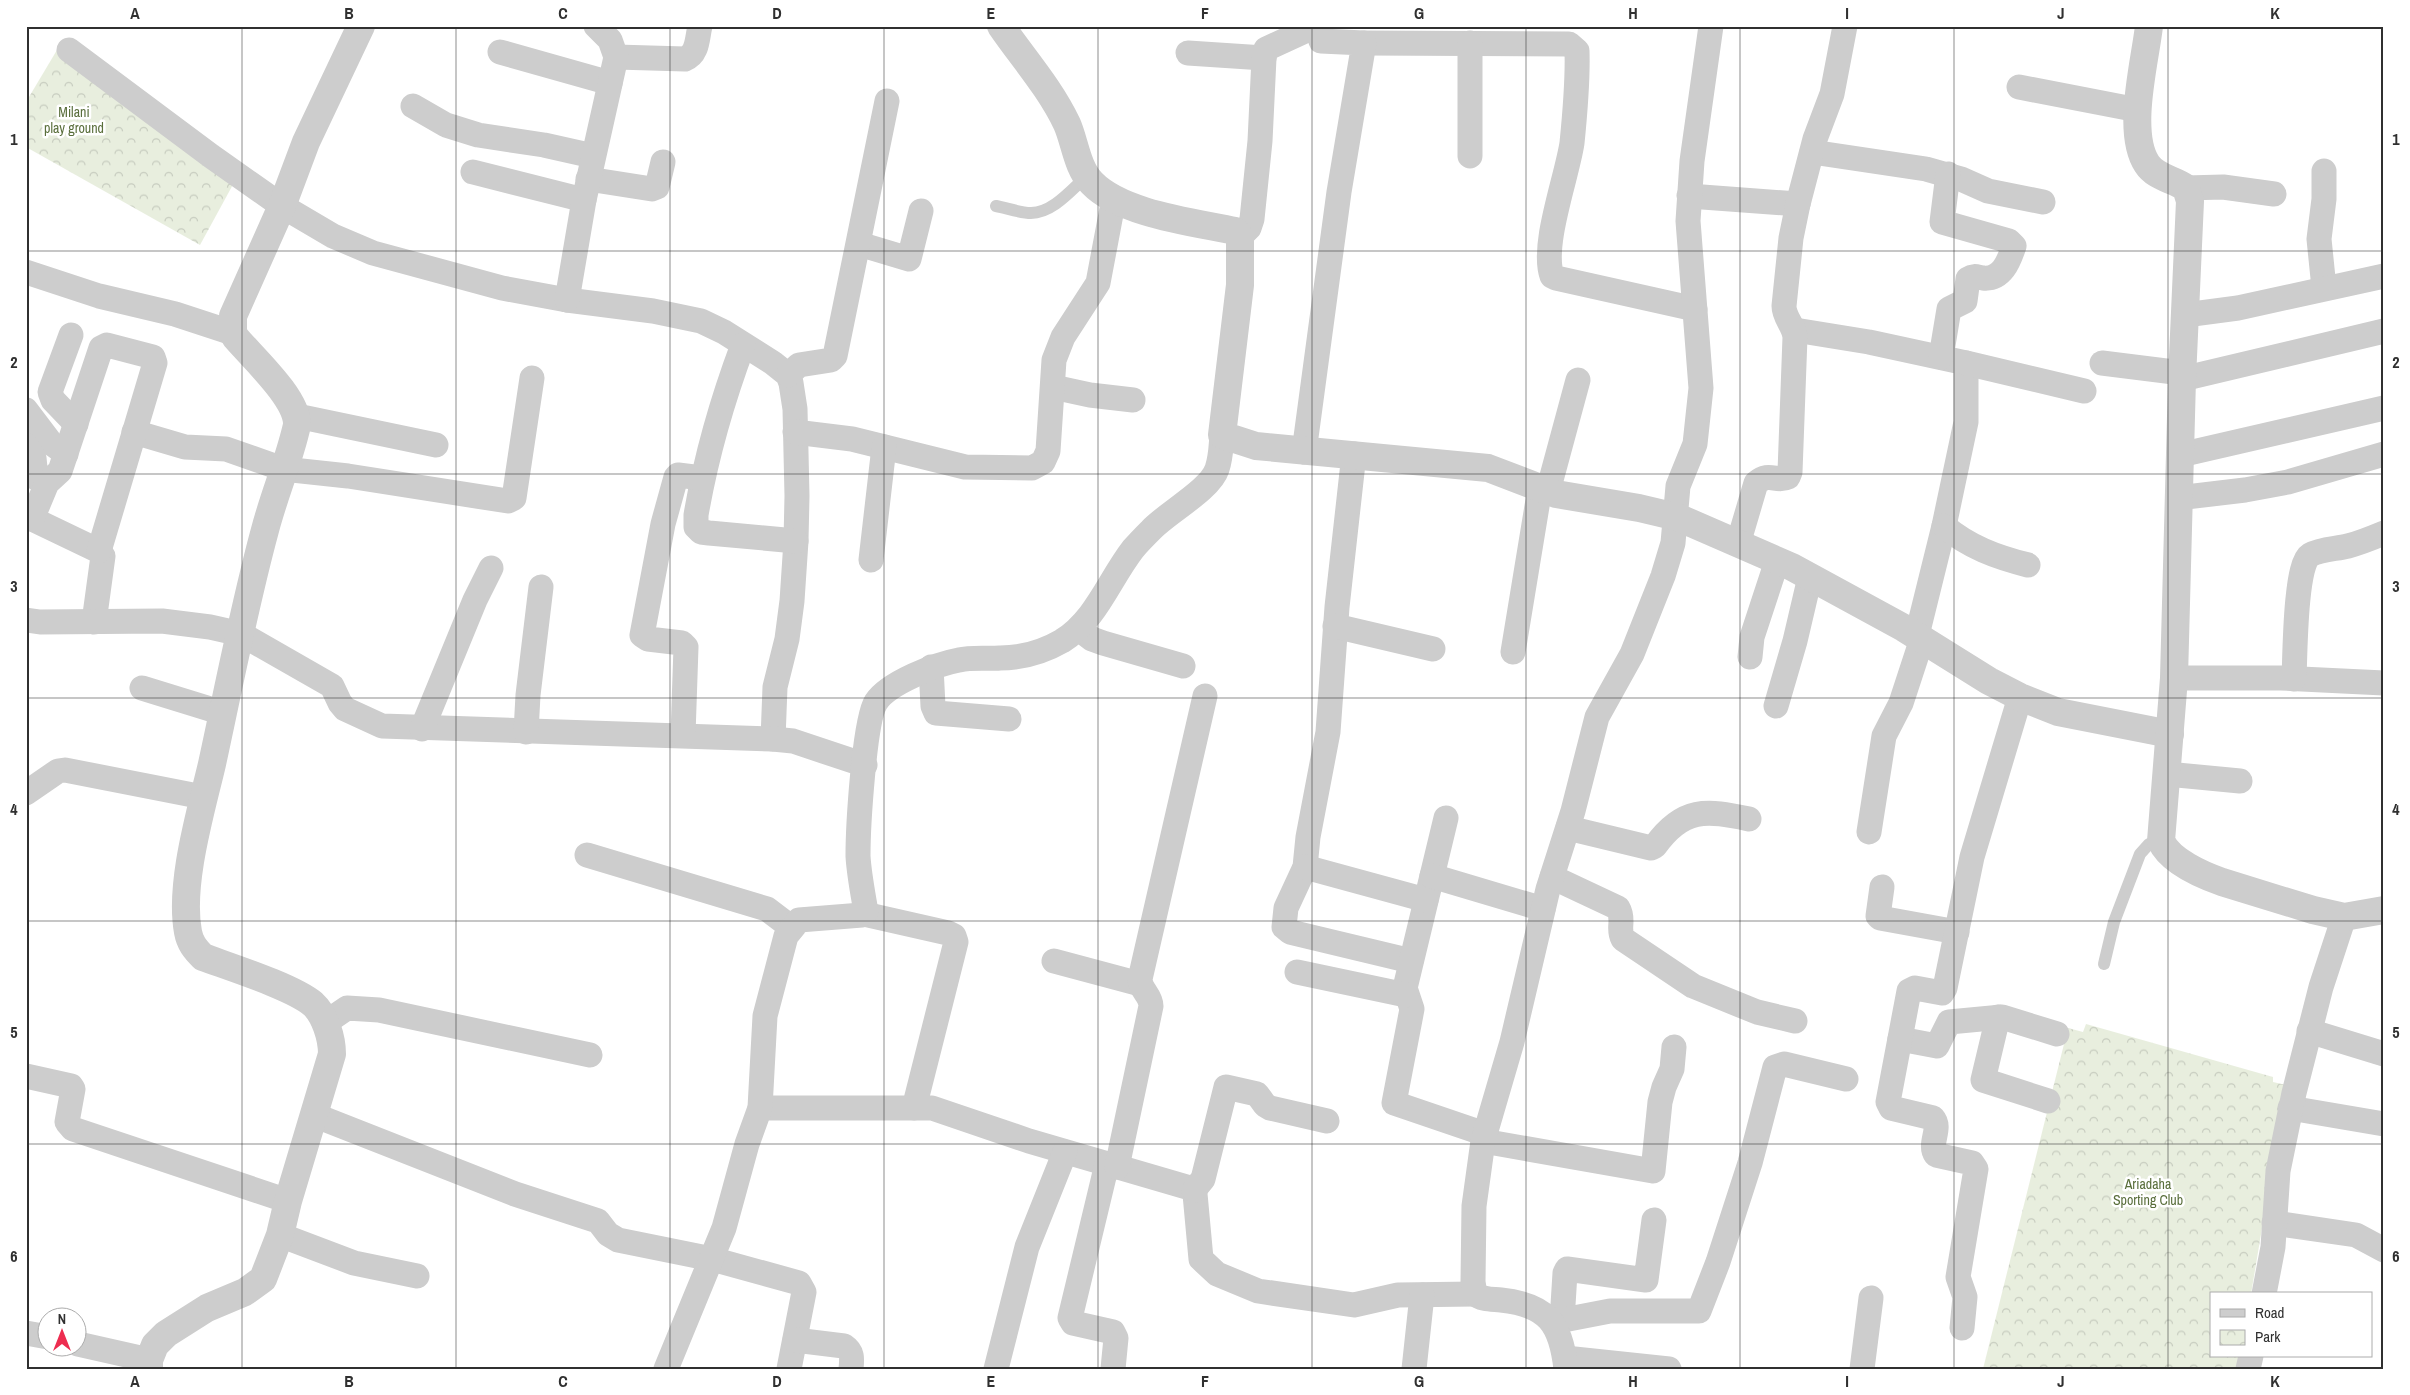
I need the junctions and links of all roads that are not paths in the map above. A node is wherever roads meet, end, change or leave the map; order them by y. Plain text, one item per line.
1 (361, 26) edge
2 (596, 26) edge
3 (700, 26) edge
4 (1001, 26) edge
5 (1316, 26) edge
6 (1711, 26) edge
7 (1845, 26) edge
8 (2149, 26) edge
9 (1560, 35) edge
10 (1364, 43) junction
11 (1470, 43) junction
12 (69, 50) dead end
13 (500, 52) dead end
14 (1188, 53) dead end
15 (616, 58) junction
16 (1264, 58) junction
17 (610, 83) junction
18 (2019, 87) dead end
19 (887, 101) dead end
20 (412, 106) dead end
21 (2138, 110) junction
22 (1812, 152) junction
23 (1470, 156) dead end
24 (663, 162) dead end
25 (2324, 171) dead end
26 (473, 172) dead end
27 (1948, 174) junction
28 (1087, 176) junction
29 (588, 178) junction
30 (2186, 188) junction
31 (2274, 194) dead end
32 (1690, 196) junction
33 (1114, 198) junction
34 (2043, 202) dead end
35 (1798, 204) junction
36 (282, 206) junction
37 (996, 206) dead end
38 (921, 211) dead end
39 (1240, 237) junction
40 (859, 244) junction
41 (26, 272) edge
42 (2384, 276) edge
43 (2324, 288) junction
44 (567, 300) junction
45 (1695, 309) junction
46 (2185, 315) junction
47 (1795, 330) junction
48 (2384, 331) edge
49 (233, 333) junction
50 (71, 335) dead end
51 (743, 345) junction
52 (1941, 358) junction
53 (1966, 363) junction
54 (2102, 363) dead end
55 (788, 375) junction
56 (2182, 376) junction
57 (532, 378) dead end
58 (1578, 380) dead end
59 (1053, 387) junction
60 (2084, 391) dead end
61 (1133, 400) dead end
62 (2384, 408) edge
63 (26, 410) edge
64 (298, 416) junction
65 (76, 424) junction
66 (134, 432) junction
67 (795, 432) junction
68 (1222, 435) junction
69 (26, 445) edge
70 (436, 445) dead end
71 (884, 447) junction
72 (1304, 452) junction
73 (66, 454) junction
74 (1354, 454) junction
75 (2384, 454) edge
76 (2180, 455) junction
77 (283, 469) junction
78 (36, 478) edge
79 (702, 478) junction
80 (1544, 490) junction
81 (2178, 498) junction
82 (1677, 517) junction
83 (29, 518) edge
84 (1944, 526) junction
85 (2384, 533) edge
86 (796, 541) junction
87 (1738, 544) junction
88 (99, 551) junction
89 (871, 560) dead end
90 (1777, 561) junction
91 (2028, 565) dead end
92 (491, 568) dead end
93 (1810, 577) junction
94 (541, 587) dead end
95 (26, 620) edge
96 (94, 622) junction
97 (1336, 626) junction
98 (1078, 629) junction
99 (241, 634) junction
100 (1920, 637) junction
101 (1433, 649) dead end
102 (1513, 652) dead end
103 (1750, 657) dead end
104 (1183, 666) dead end
105 (931, 667) junction
106 (2174, 678) junction
107 (2294, 679) junction
108 (2384, 682) edge
109 (142, 688) dead end
110 (1205, 696) dead end
111 (2020, 697) junction
112 (1776, 706) dead end
113 (223, 713) junction
114 (1009, 719) dead end
115 (422, 728) junction
116 (526, 732) junction
117 (2170, 734) junction
118 (682, 735) junction
119 (773, 738) junction
120 (864, 765) junction
121 (2167, 774) junction
122 (2240, 781) dead end
123 (26, 793) edge
124 (203, 797) junction
125 (1446, 818) dead end
126 (1749, 819) dead end
127 (1568, 828) junction
128 (1870, 832) dead end
129 (2161, 841) junction
130 (587, 855) dead end
131 (1305, 867) junction
132 (1552, 877) junction
133 (1882, 887) dead end
134 (1429, 888) junction
135 (1543, 909) junction
136 (2384, 910) edge
137 (864, 914) junction
138 (2344, 917) junction
139 (792, 928) junction
140 (1957, 932) junction
141 (1054, 960) dead end
142 (1411, 961) junction
143 (2104, 964) dead end
144 (1297, 972) dead end
145 (1140, 984) junction
146 (1406, 995) junction
147 (1998, 1017) junction
148 (1795, 1021) dead end
149 (325, 1023) junction
150 (2309, 1031) junction
151 (2057, 1034) dead end
152 (1900, 1038) junction
153 (1674, 1048) dead end
154 (2384, 1054) edge
155 (590, 1055) dead end
156 (26, 1076) edge
157 (1846, 1079) dead end
158 (2048, 1101) dead end
159 (760, 1108) junction
160 (914, 1108) junction
161 (2290, 1108) junction
162 (314, 1115) junction
163 (1327, 1121) dead end
164 (2384, 1124) edge
165 (1484, 1138) junction
166 (1065, 1152) junction
167 (1112, 1166) junction
168 (1194, 1190) junction
169 (288, 1201) junction
170 (1654, 1220) dead end
171 (2274, 1223) junction
172 (280, 1235) junction
173 (2384, 1250) edge
174 (712, 1259) junction
175 (417, 1276) dead end
176 (2264, 1292) edge
177 (1475, 1294) junction
178 (1422, 1295) junction
179 (1871, 1298) dead end
180 (1558, 1321) junction
181 (1962, 1328) dead end
182 (795, 1340) junction
183 (88, 1347) edge
184 (1565, 1363) edge
185 (149, 1364) edge
186 (666, 1369) edge
187 (789, 1369) edge
188 (851, 1369) edge
189 (996, 1369) edge
190 (1113, 1369) edge
191 (1414, 1369) edge
192 (1669, 1369) edge
193 (1862, 1369) edge

1 - 36 street
2 - 15 street
3 - 15 street
4 - 28 street
5 - 10 street
5 - 16 street
6 - 32 street
7 - 22 street
8 - 21 street
9 - 11 street
9 - 45 street
10 - 11 street
10 - 72 street
11 - 23 street
12 - 36 street
13 - 17 street
14 - 16 street
15 - 17 street
16 - 39 street
17 - 29 street
18 - 21 street
19 - 40 street
20 - 29 street
21 - 30 street
22 - 27 street
22 - 35 street
24 - 29 street
25 - 43 street
26 - 29 street
27 - 34 street
27 - 52 street
28 - 33 street
28 - 37 lane
29 - 44 street
30 - 31 street
30 - 46 street
32 - 35 street
32 - 45 street
33 - 39 street
33 - 59 street
35 - 47 street
36 - 44 street
36 - 49 street
38 - 40 street
39 - 68 street
40 - 55 street
41 - 49 street
42 - 43 street
43 - 46 street
44 - 51 street
45 - 82 street
46 - 56 street
47 - 52 street
47 - 87 street
48 - 56 street
49 - 64 street
50 - 65 street
51 - 55 street
51 - 79 street
52 - 53 street
53 - 60 street
53 - 84 street
54 - 56 street
55 - 67 street
56 - 76 street
57 - 77 street
58 - 80 street
59 - 61 street
59 - 71 street
62 - 76 street
63 - 73 street
64 - 70 street
64 - 77 street
65 - 66 street
65 - 73 street
66 - 77 street
66 - 88 street
67 - 71 street
67 - 86 street
68 - 72 street
68 - 98 street
69 - 78 street
71 - 89 street
72 - 74 street
73 - 78 street
74 - 80 street
74 - 97 street
75 - 81 street
76 - 81 street
77 - 99 street
78 - 83 street
79 - 86 street
79 - 118 street
80 - 82 street
80 - 102 street
81 - 106 street
82 - 87 street
82 - 127 street
83 - 88 street
84 - 91 street
84 - 100 street
85 - 107 street
86 - 119 street
87 - 90 street
88 - 96 street
90 - 93 street
90 - 103 street
92 - 115 street
93 - 100 street
93 - 112 street
94 - 116 street
95 - 96 street
96 - 99 street
97 - 101 street
97 - 131 street
98 - 104 street
98 - 105 street
99 - 113 street
99 - 115 street
100 - 111 street
100 - 128 street
105 - 114 street
105 - 120 street
106 - 107 street
106 - 117 street
107 - 108 street
109 - 113 street
110 - 145 street
111 - 117 street
111 - 140 street
113 - 124 street
115 - 116 street
116 - 118 street
117 - 121 street
118 - 119 street
119 - 120 street
120 - 137 street
121 - 122 street
121 - 129 street
123 - 124 street
124 - 149 street
125 - 134 street
126 - 127 street
127 - 132 street
129 - 138 street
129 - 143 lane
130 - 139 street
131 - 134 street
131 - 142 street
132 - 135 street
132 - 148 street
133 - 140 street
134 - 135 street
134 - 142 street
135 - 165 street
136 - 138 street
137 - 139 street
137 - 160 street
138 - 150 street
139 - 159 street
140 - 152 street
141 - 145 street
142 - 146 street
144 - 146 street
145 - 167 street
146 - 165 street
147 - 151 street
147 - 152 street
147 - 158 street
149 - 155 street
149 - 162 street
150 - 154 street
150 - 161 street
152 - 181 street
153 - 165 street
156 - 169 street
157 - 180 street
159 - 160 street
159 - 174 street
160 - 166 street
161 - 164 street
161 - 171 street
162 - 169 street
162 - 174 street
163 - 168 street
165 - 177 street
166 - 167 street
166 - 189 street
167 - 168 street
167 - 190 street
168 - 178 street
169 - 172 street
170 - 180 street
171 - 173 street
171 - 176 street
172 - 175 street
172 - 185 street
174 - 182 street
174 - 186 street
177 - 178 street
177 - 180 street
178 - 191 street
179 - 193 street
180 - 184 street
182 - 187 street
182 - 188 street
183 - 185 street
184 - 192 street

